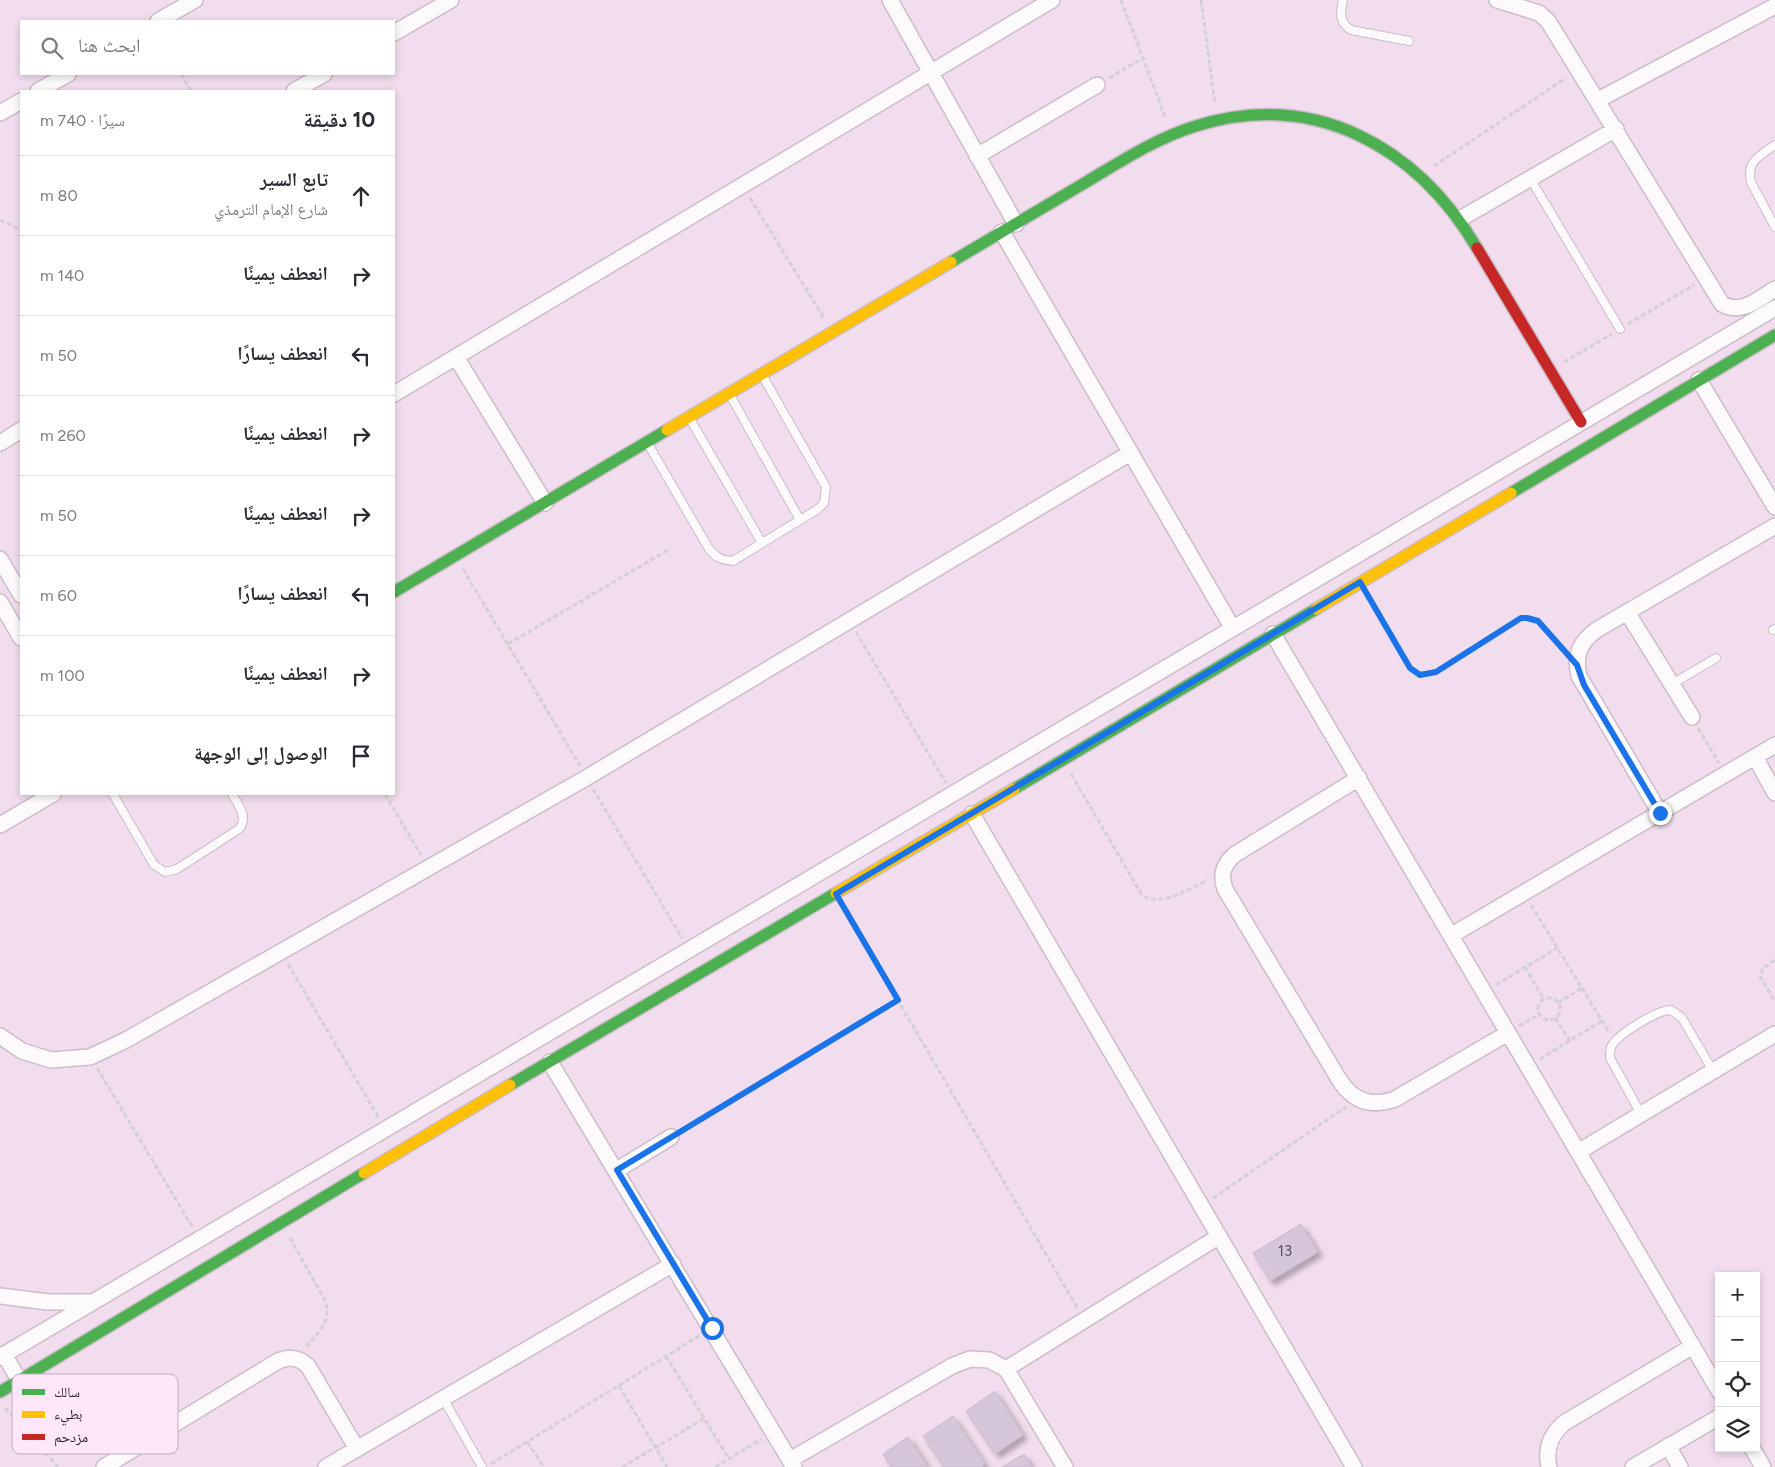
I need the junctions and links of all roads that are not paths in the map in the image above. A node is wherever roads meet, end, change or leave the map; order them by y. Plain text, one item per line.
1 (195, 0) edge
2 (451, 0) edge
3 (890, 0) edge
4 (1052, 0) edge
5 (1343, 0) edge
6 (1497, 0) edge
7 (1540, 6) edge
8 (1775, 6) edge
9 (160, 20) edge
10 (395, 32) edge
11 (1409, 41) dead end
12 (931, 72) junction
13 (66, 75) edge
14 (322, 75) edge
15 (1097, 85) road end
16 (40, 90) edge
17 (296, 90) edge
18 (1598, 100) junction
19 (20, 102) edge
20 (0, 113) edge
21 (1616, 129) junction
22 (1775, 145) edge
23 (977, 156) junction
24 (1530, 178) junction
25 (1460, 219) junction
26 (1016, 224) junction
27 (1775, 227) edge
28 (1002, 232) junction
29 (1775, 289) edge
30 (1775, 308) edge
31 (1620, 329) dead end
32 (1775, 335) edge
33 (456, 357) junction
34 (762, 374) junction
35 (1699, 380) junction
36 (1639, 388) junction
37 (395, 393) edge
38 (729, 394) junction
39 (1651, 408) junction
40 (689, 417) junction
41 (1581, 422) junction
42 (20, 431) edge
43 (647, 442) junction
44 (0, 443) edge
45 (1130, 453) junction
46 (1494, 473) junction
47 (1506, 494) junction
48 (545, 502) junction
49 (1775, 507) edge
50 (800, 520) junction
51 (1775, 526) edge
52 (762, 543) junction
53 (0, 559) edge
54 (1318, 576) junction
55 (395, 591) edge
56 (20, 593) edge
57 (1331, 599) junction
58 (0, 602) edge
59 (1627, 612) junction
60 (1232, 627) junction
61 (1273, 634) junction
62 (20, 636) edge
63 (1716, 658) dead end
64 (1157, 673) junction
65 (1672, 684) junction
66 (1170, 696) junction
67 (1692, 717) road end
68 (1775, 745) edge
69 (1024, 752) junction
70 (1754, 757) junction
71 (1038, 775) junction
72 (1359, 778) junction
73 (1775, 792) edge
74 (51, 795) edge
75 (114, 795) edge
76 (233, 795) edge
77 (1660, 813) junction
78 (972, 814) junction
79 (0, 825) edge
80 (874, 841) junction
81 (887, 864) junction
82 (1452, 935) junction
83 (602, 1002) junction
84 (614, 1024) junction
85 (1508, 1032) junction
86 (1775, 1034) edge
87 (0, 1036) edge
88 (550, 1062) junction
89 (1713, 1072) junction
90 (478, 1075) junction
91 (491, 1096) junction
92 (1642, 1114) junction
93 (670, 1137) road end
94 (1578, 1152) junction
95 (617, 1170) junction
96 (1218, 1237) junction
97 (673, 1264) junction
98 (0, 1296) edge
99 (95, 1302) junction
100 (1692, 1346) junction
101 (2, 1356) edge
102 (1006, 1369) junction
103 (15, 1374) edge
104 (29, 1374) edge
105 (12, 1384) edge
106 (1715, 1384) edge
107 (0, 1392) edge
108 (443, 1398) junction
109 (1715, 1419) edge
110 (178, 1421) edge
111 (1668, 1446) junction
112 (357, 1449) junction
113 (1754, 1452) edge
114 (125, 1454) edge
115 (792, 1463) edge
116 (104, 1467) edge
117 (326, 1467) edge
118 (484, 1467) edge
119 (1066, 1467) edge
120 (1354, 1467) edge
121 (1549, 1467) edge
122 (1633, 1467) edge
123 (1680, 1467) edge
124 (1763, 1467) edge

1 - 9 street
2 - 10 street
3 - 12 street
4 - 12 street
5 - 11 lane
6 - 7 street
7 - 18 street
8 - 18 street
12 - 23 street
12 - 33 street
13 - 16 street
14 - 17 street
15 - 23 street
18 - 21 street
19 - 20 street
21 - 24 street
21 - 29 street
22 - 27 lane
23 - 26 street
24 - 25 street
24 - 31 lane
25 - 26 street
25 - 41 street
26 - 28 street
28 - 34 street
28 - 45 street
30 - 36 street
32 - 35 street
33 - 37 street
33 - 48 street
34 - 38 street
34 - 50 lane
35 - 39 street
35 - 49 street
36 - 39 street
36 - 41 street
38 - 40 street
38 - 50 lane
39 - 47 street
40 - 43 street
40 - 52 lane
41 - 46 street
42 - 44 street
43 - 48 street
43 - 52 lane
45 - 60 street
45 - 87 street
46 - 47 street
46 - 54 street
47 - 57 street
48 - 55 street
50 - 52 lane
51 - 59 street
53 - 56 street
54 - 57 street
54 - 60 street
57 - 61 street
58 - 62 street
59 - 65 street
59 - 77 street
60 - 64 street
61 - 66 street
61 - 72 street
63 - 65 lane
64 - 66 street
64 - 69 street
65 - 67 street
66 - 71 street
68 - 70 street
69 - 71 street
69 - 80 street
70 - 73 street
70 - 77 street
71 - 78 street
72 - 82 street
72 - 85 street
74 - 79 street
75 - 76 lane
77 - 82 street
78 - 81 street
78 - 96 street
80 - 81 street
80 - 83 street
81 - 84 street
82 - 85 street
83 - 84 street
83 - 90 street
84 - 88 street
85 - 94 street
86 - 89 street
88 - 91 street
88 - 95 street
89 - 92 street
89 - 92 lane
90 - 91 street
90 - 99 street
91 - 104 street
92 - 94 street
93 - 95 street
94 - 100 street
95 - 97 street
96 - 102 street
96 - 120 street
97 - 108 street
97 - 115 street
98 - 99 street
99 - 101 street
100 - 106 street
100 - 121 street
101 - 103 street
102 - 115 street
102 - 119 street
105 - 107 street
108 - 112 street
108 - 118 lane
109 - 111 street
110 - 112 street
111 - 122 street
111 - 123 street
112 - 117 street
113 - 124 street
114 - 116 street

